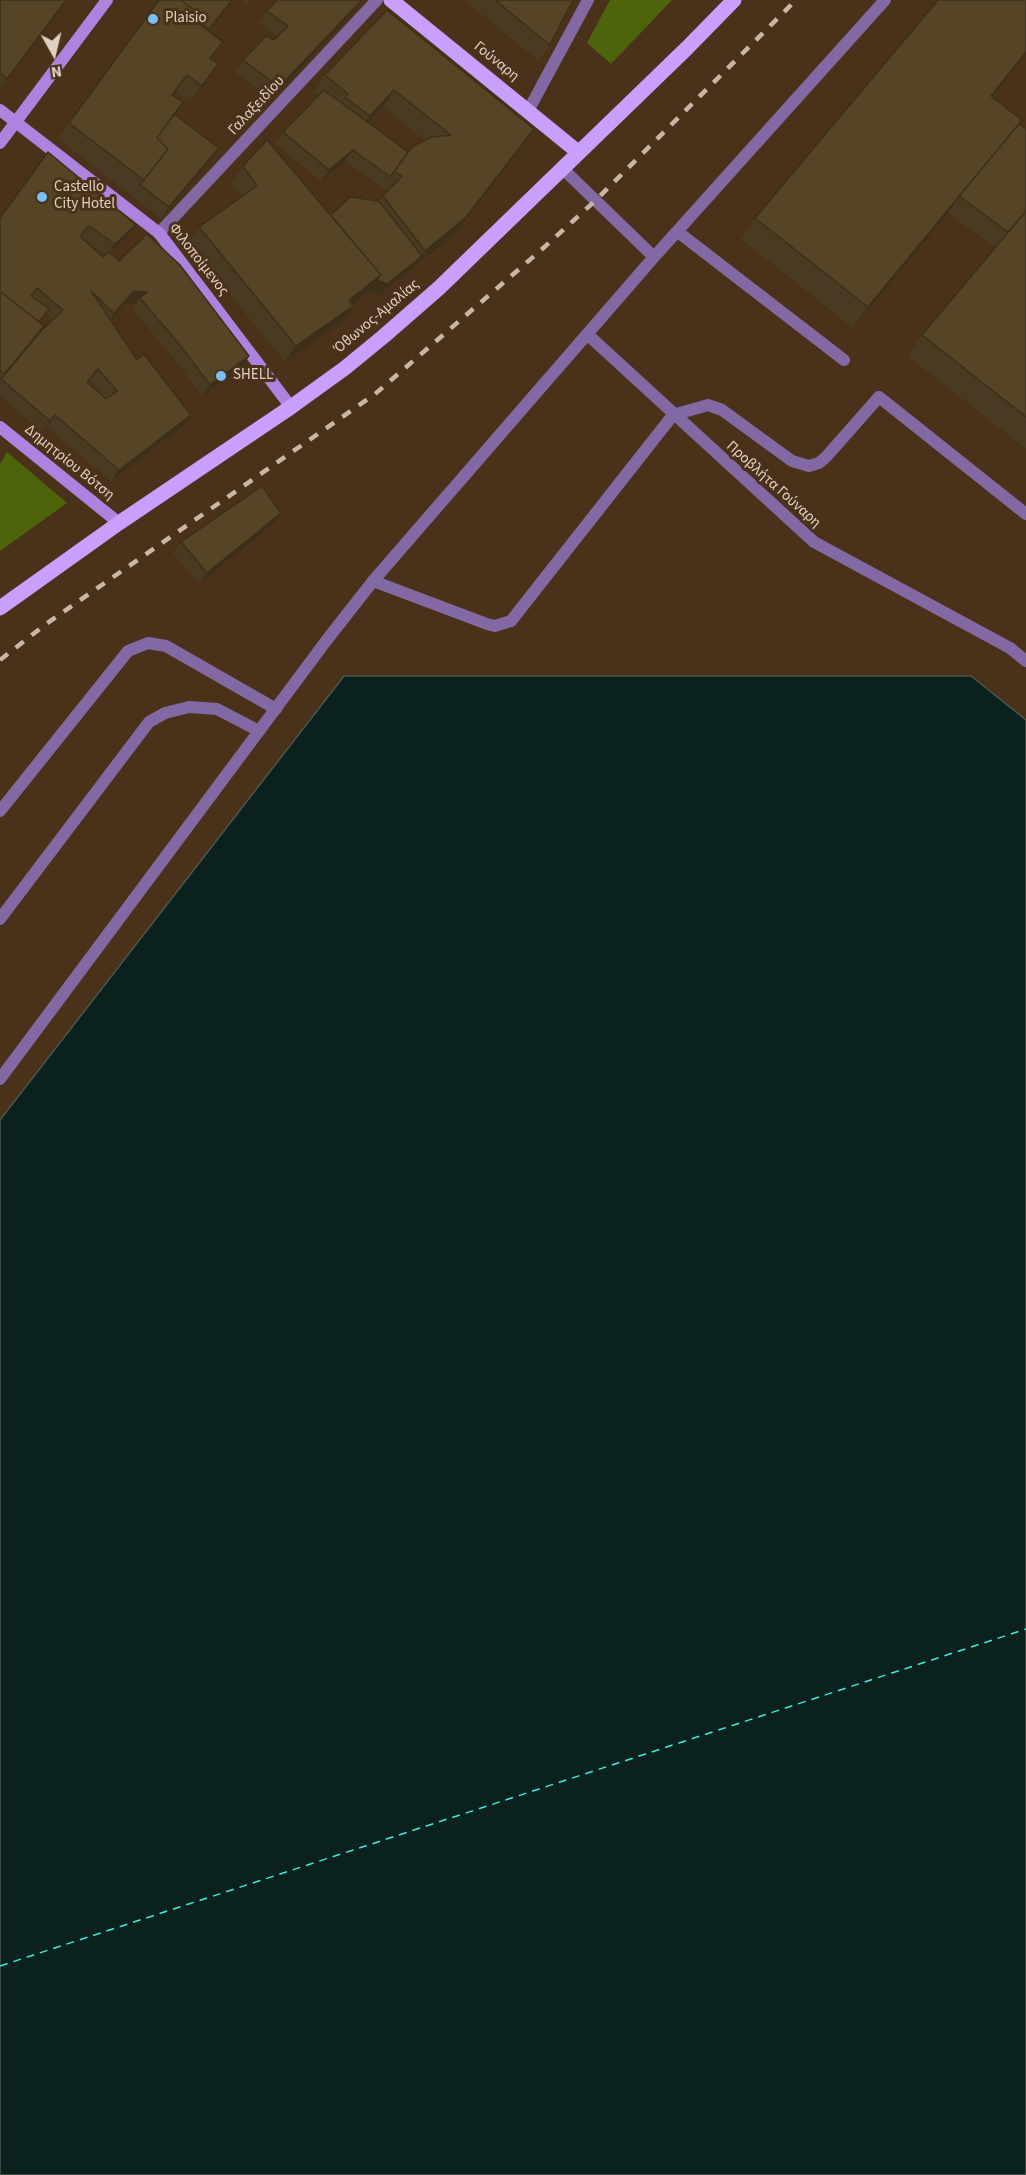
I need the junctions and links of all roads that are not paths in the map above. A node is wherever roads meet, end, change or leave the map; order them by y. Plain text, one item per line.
1 (107, 0) edge
2 (377, 0) edge
3 (391, 0) edge
4 (588, 0) edge
5 (734, 0) edge
6 (885, 0) edge
7 (0, 110) edge
8 (528, 111) junction
9 (16, 123) junction
10 (0, 143) edge
11 (578, 152) junction
12 (562, 168) junction
13 (159, 232) junction
14 (678, 232) junction
15 (654, 257) junction
16 (587, 334) junction
17 (844, 360) dead end
18 (291, 407) junction
19 (673, 415) junction
20 (0, 427) edge
21 (1026, 514) edge
22 (119, 523) junction
23 (373, 581) junction
24 (0, 608) edge
25 (1026, 661) edge
26 (276, 709) junction
27 (259, 731) junction
28 (0, 811) edge
29 (0, 919) edge
30 (0, 1079) edge

1 - 9 street
2 - 13 street, Γαλαξειδίου
3 - 8 main road, Γούναρη
4 - 8 street
5 - 11 main road, Όθωνος-Αμαλίας
6 - 14 street
7 - 9 street, Φιλοποίμενος
8 - 11 main road, Γούναρη
9 - 10 street
9 - 13 street, Φιλοποίμενος
11 - 12 main road, Όθωνος-Αμαλίας
12 - 15 street
12 - 18 main road, Όθωνος-Αμαλίας
13 - 18 street, Φιλοποίμενος
14 - 15 street
14 - 17 street
15 - 16 street
16 - 19 street, Προβλήτα Γούναρη
16 - 23 street
18 - 22 main road, Όθωνος-Αμαλίας
19 - 21 street
19 - 23 street
19 - 25 street, Προβλήτα Γούναρη
20 - 22 street, Δημητρίου Βότση
22 - 24 main road, Όθωνος-Αμαλίας
23 - 26 street
26 - 27 street
26 - 28 street
27 - 29 street
27 - 30 street

